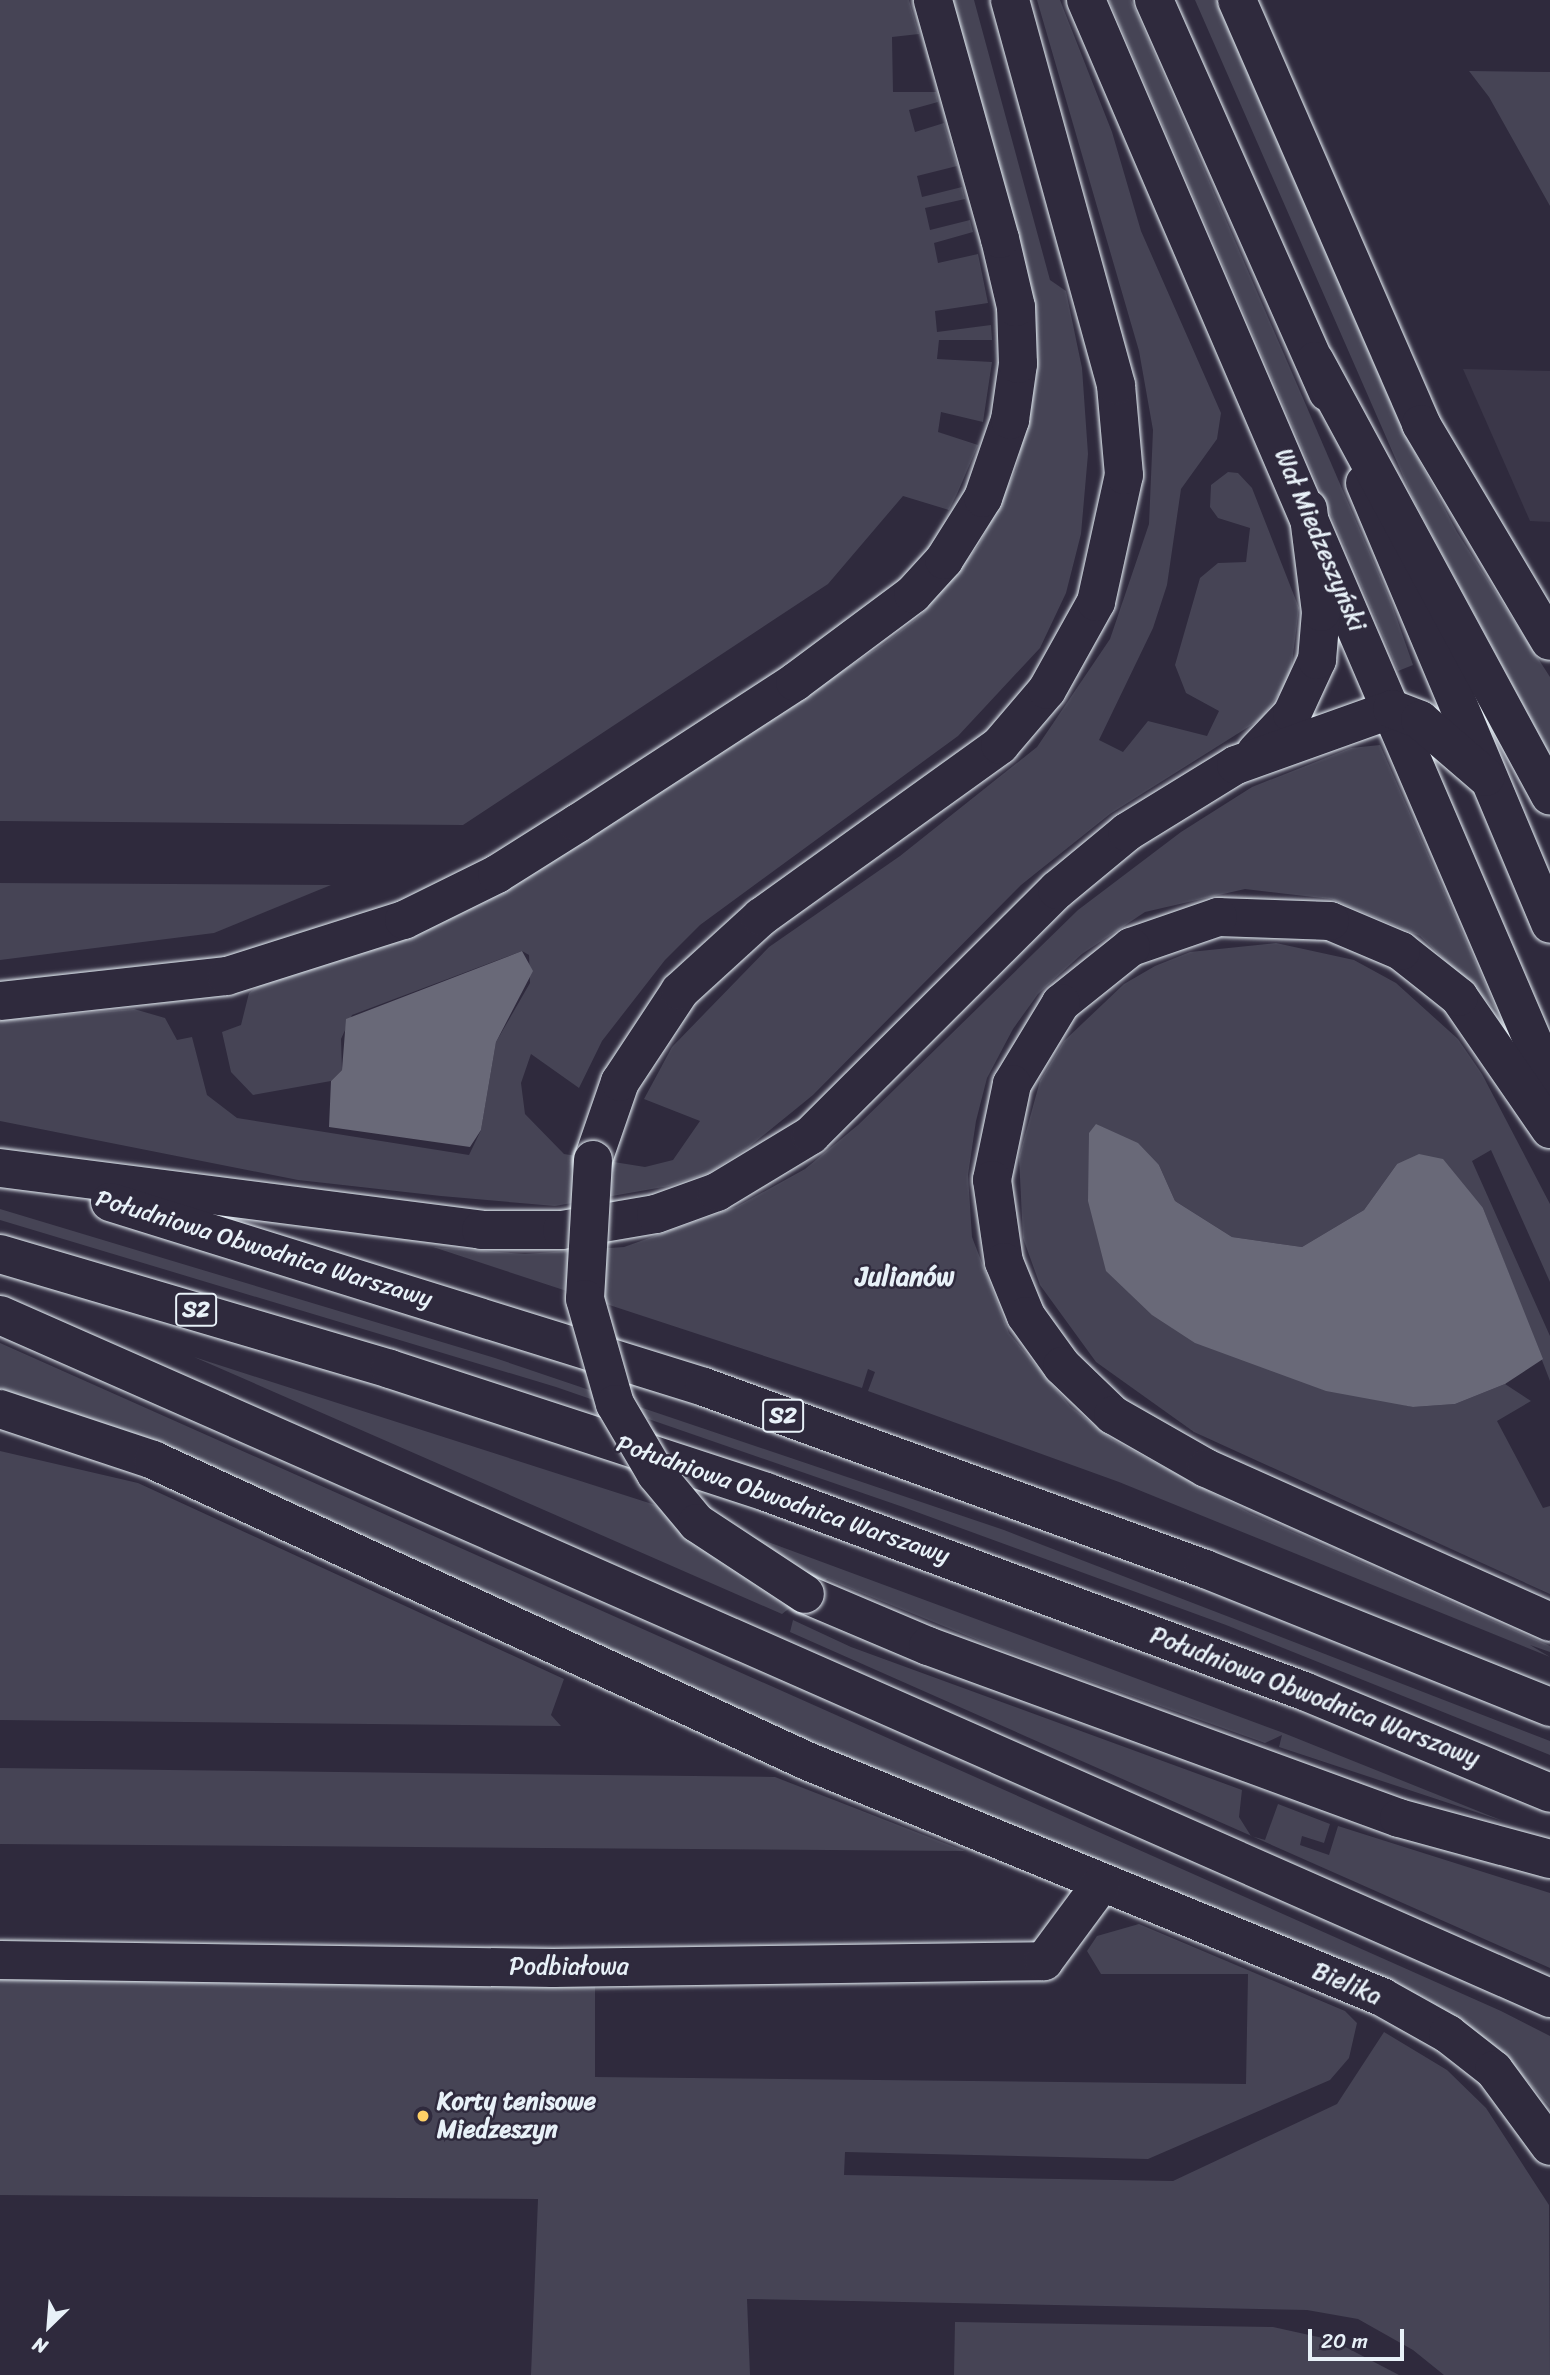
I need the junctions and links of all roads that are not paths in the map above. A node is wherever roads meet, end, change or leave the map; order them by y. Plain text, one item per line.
1 (933, 0) edge
2 (1010, 0) edge
3 (1086, 0) edge
4 (1154, 0) edge
5 (1237, 0) edge
6 (1315, 361) junction
7 (1308, 509) junction
8 (1550, 641) edge
9 (1392, 709) junction
10 (1247, 761) junction
11 (1486, 777) junction
12 (1550, 796) edge
13 (1550, 924) edge
14 (0, 1001) edge
15 (1550, 1082) edge
16 (1550, 1129) edge
17 (0, 1170) edge
18 (0, 1254) edge
19 (0, 1315) edge
20 (0, 1409) edge
21 (1550, 1622) edge
22 (1550, 1707) edge
23 (1550, 1793) edge
24 (1550, 1860) edge
25 (1101, 1884) junction
26 (0, 1960) edge
27 (1550, 1998) edge
28 (1550, 2146) edge

1 - 14 main road
2 - 24 main road, bridge
3 - 7 main road, Wał Miedzeszyński
4 - 6 main road
5 - 8 main road
6 - 11 main road
6 - 12 main road
7 - 9 main road, Wał Miedzeszyński
7 - 10 main road
9 - 10 main road
9 - 11 main road
9 - 15 main road, Wał Miedzeszyński
10 - 17 main road
11 - 13 main road
16 - 21 main road
17 - 22 main road, Południowa Obwodnica Warszawy / S2
18 - 23 main road, Południowa Obwodnica Warszawy / S2
19 - 27 main road
20 - 25 main road, Bielika
25 - 26 main road, Podbiałowa
25 - 28 main road, Bielika

